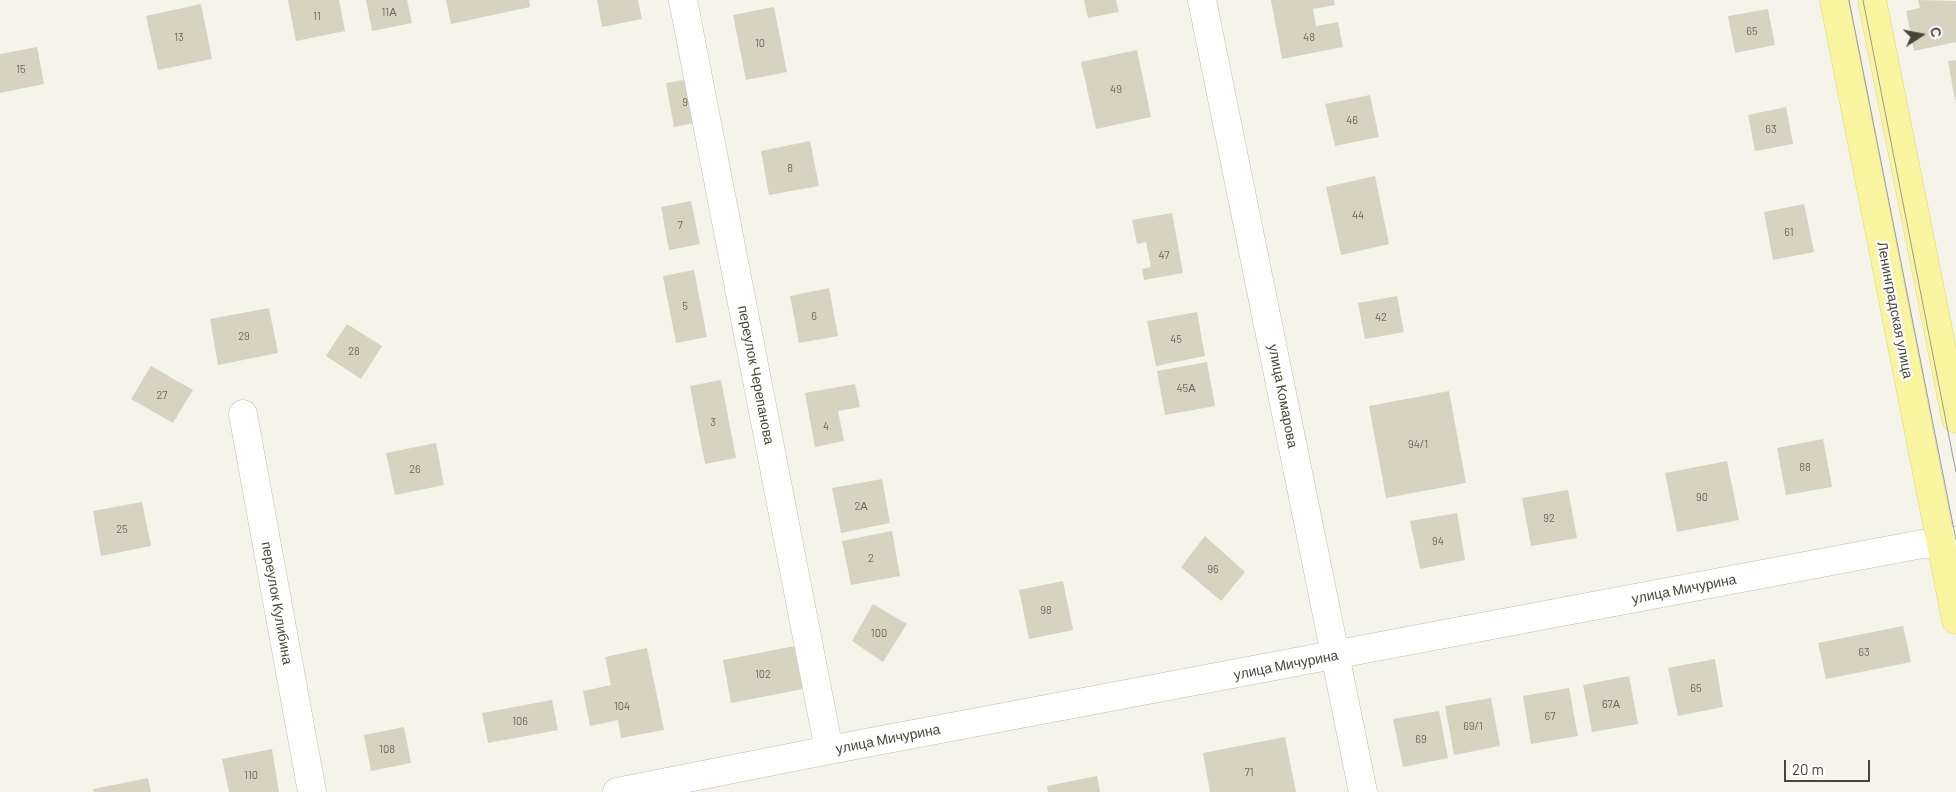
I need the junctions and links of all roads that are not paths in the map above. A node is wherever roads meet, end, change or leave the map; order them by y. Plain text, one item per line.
1 (683, 0) edge
2 (1202, 0) edge
3 (1834, 0) edge
4 (1872, 0) edge
5 (243, 414) dead end
6 (1956, 419) edge
7 (1948, 542) edge
8 (1956, 620) edge
9 (1336, 656) junction
10 (829, 750) junction
11 (312, 792) edge
12 (617, 792) edge
13 (1363, 792) edge

1 - 10 street, переулок Черепанова
2 - 9 street, улица Комарова
3 - 7 main road, Ленинградская улица
4 - 6 main road
5 - 11 street, переулок Кулибина
7 - 8 main road, Ленинградская улица
7 - 9 street, улица Мичурина
9 - 10 street, улица Мичурина
9 - 13 street, улица Комарова
10 - 12 street, улица Мичурина

